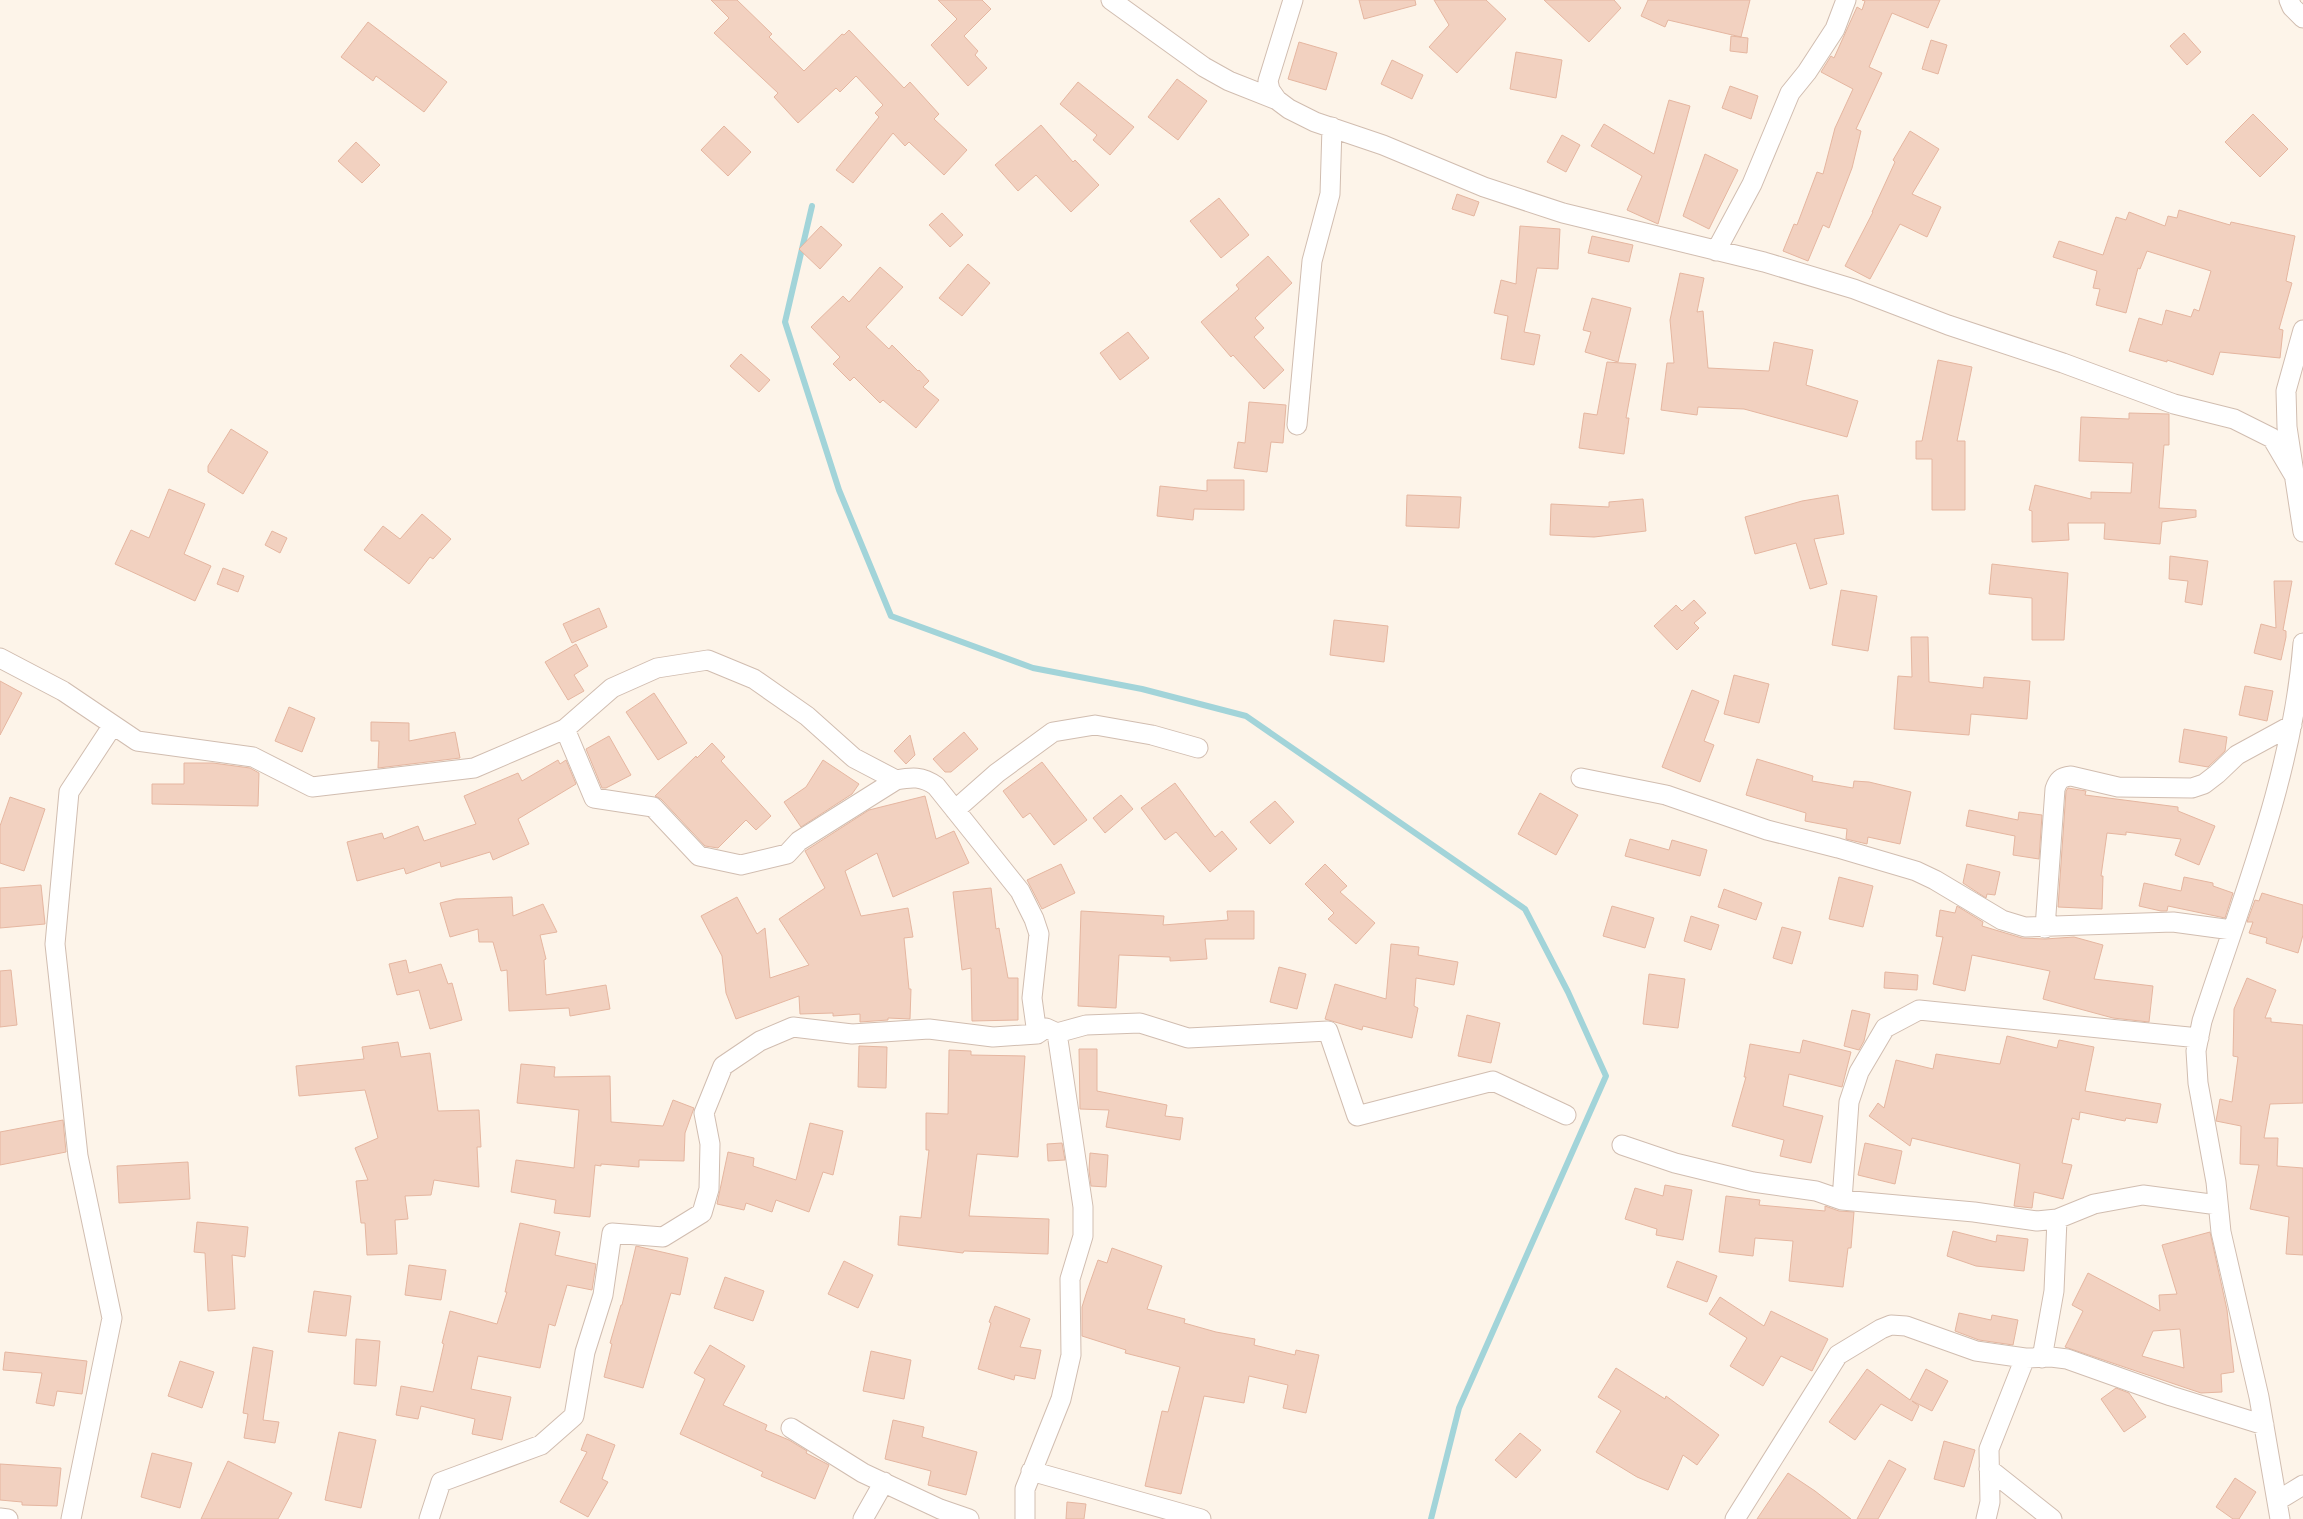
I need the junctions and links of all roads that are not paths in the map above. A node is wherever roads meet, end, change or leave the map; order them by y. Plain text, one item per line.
1 (1111, 0) edge
2 (1293, 0) edge
3 (1846, 0) edge
4 (2289, 0) edge
5 (2303, 18) edge
6 (1277, 100) junction
7 (1332, 127) junction
8 (1716, 251) junction
9 (2303, 330) edge
10 (1297, 425) dead end
11 (2295, 478) junction
12 (2303, 532) edge
13 (2303, 643) edge
14 (0, 658) edge
15 (113, 725) junction
16 (2292, 725) junction
17 (565, 729) junction
18 (1198, 748) dead end
19 (1582, 778) dead end
20 (896, 780) junction
21 (955, 810) junction
22 (2045, 928) junction
23 (2232, 930) junction
24 (1057, 1033) junction
25 (1037, 1034) junction
26 (2199, 1038) junction
27 (1566, 1115) dead end
28 (1622, 1145) dead end
29 (1842, 1200) junction
30 (2218, 1205) junction
31 (2057, 1219) junction
32 (2034, 1358) junction
33 (2264, 1425) junction
34 (790, 1428) dead end
35 (1989, 1469) junction
36 (1031, 1471) junction
37 (884, 1482) junction
38 (2303, 1485) edge
39 (2279, 1510) edge
40 (0, 1518) edge
41 (1024, 1518) edge
42 (8, 1519) edge
43 (71, 1519) edge
44 (429, 1519) edge
45 (863, 1519) edge
46 (969, 1519) edge
47 (1201, 1519) edge
48 (1735, 1519) edge
49 (1986, 1519) edge
50 (2052, 1519) edge

1 - 6 street
2 - 6 street
3 - 8 street
4 - 5 street
6 - 7 street
7 - 8 street
7 - 10 street
8 - 11 street
9 - 11 street
11 - 12 street
13 - 16 street
14 - 15 street
15 - 17 street
15 - 43 street
16 - 22 street
16 - 23 street
17 - 20 street
17 - 20 street
18 - 21 street
19 - 22 street
20 - 21 street
21 - 25 street
22 - 23 street
23 - 26 street
24 - 25 street
24 - 27 street
24 - 36 street
25 - 44 street
26 - 29 street
26 - 30 street
28 - 29 street
29 - 31 street
30 - 31 street
30 - 33 street
31 - 32 street
32 - 33 street
32 - 35 street
32 - 48 street
33 - 39 street
34 - 37 street
35 - 49 street
35 - 50 street
36 - 41 street
36 - 47 street
37 - 45 street
37 - 46 street
38 - 39 street
40 - 42 street

